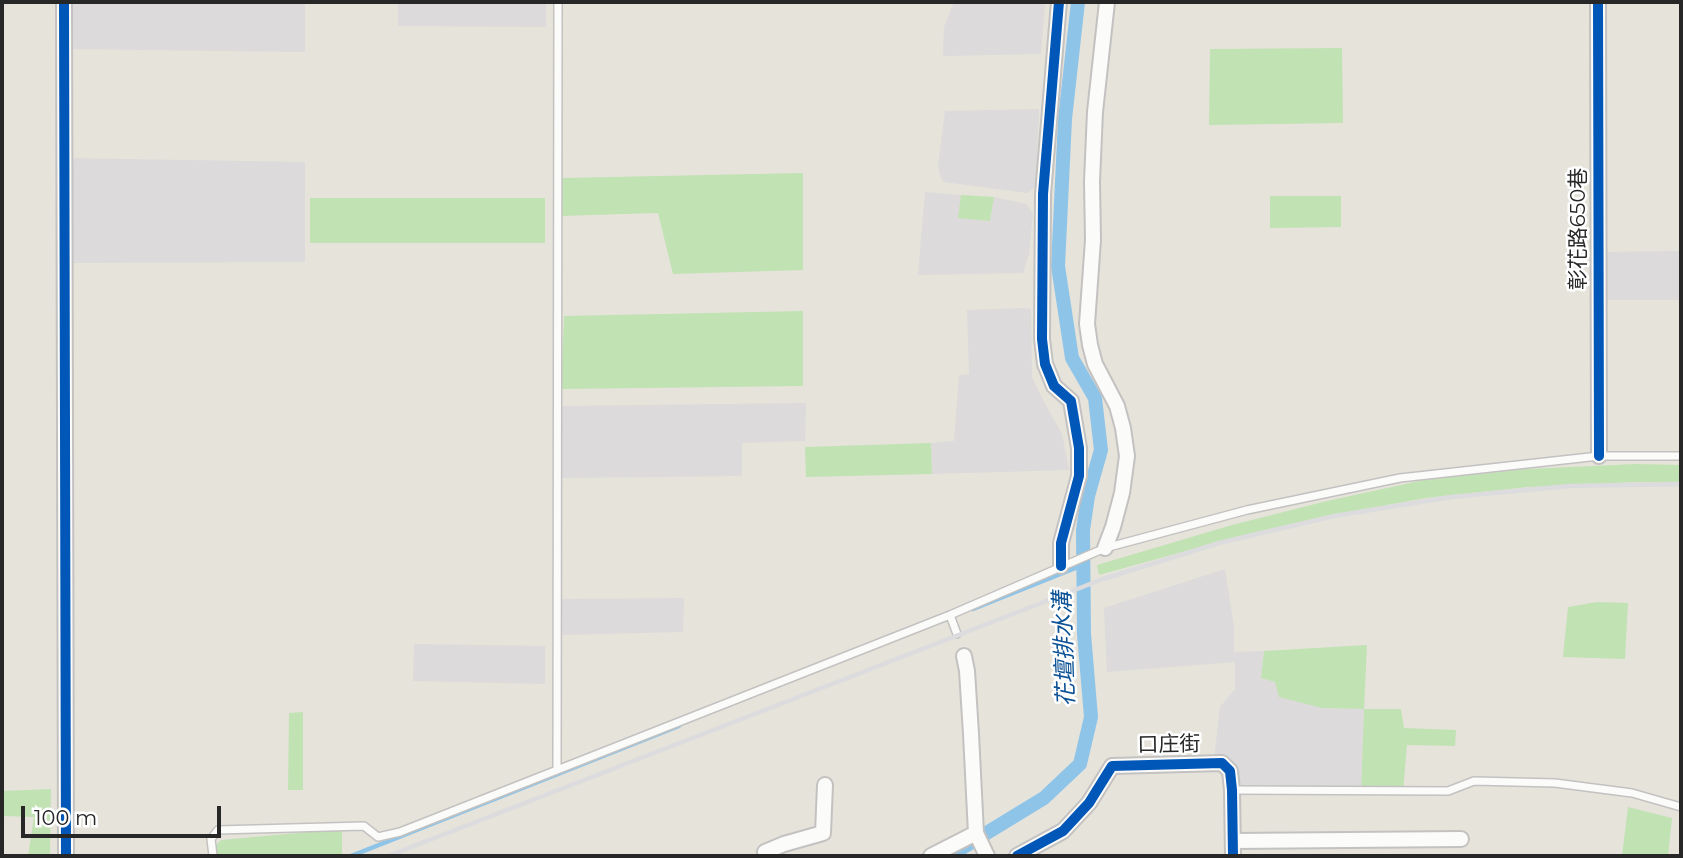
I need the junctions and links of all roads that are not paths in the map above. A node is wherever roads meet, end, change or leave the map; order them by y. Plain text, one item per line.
1 (64, 2) edge
2 (558, 2) edge
3 (1059, 2) edge
4 (1107, 2) edge
5 (1598, 2) edge
6 (1599, 456) junction
7 (1681, 456) edge
8 (1102, 549) junction
9 (1065, 564) junction
10 (950, 615) junction
11 (957, 634) dead end
12 (964, 656) dead end
13 (557, 769) junction
14 (825, 785) dead end
15 (1232, 790) junction
16 (1681, 807) edge
17 (977, 836) junction
18 (1461, 839) dead end
19 (1233, 849) edge
20 (66, 856) edge
21 (214, 856) edge
22 (766, 856) edge
23 (931, 856) edge
24 (987, 856) edge
25 (1017, 856) edge

1 - 20 street
2 - 13 lane
3 - 9 street
4 - 8 street
5 - 6 street, 彰花路650巷
6 - 7 lane
6 - 8 lane
8 - 9 lane
9 - 10 lane
10 - 11 lane
10 - 13 lane
12 - 17 street
13 - 21 lane
14 - 22 street
15 - 16 lane
15 - 19 street, 口庄街
15 - 25 street, 口庄街
17 - 23 street
17 - 24 street
18 - 19 street

